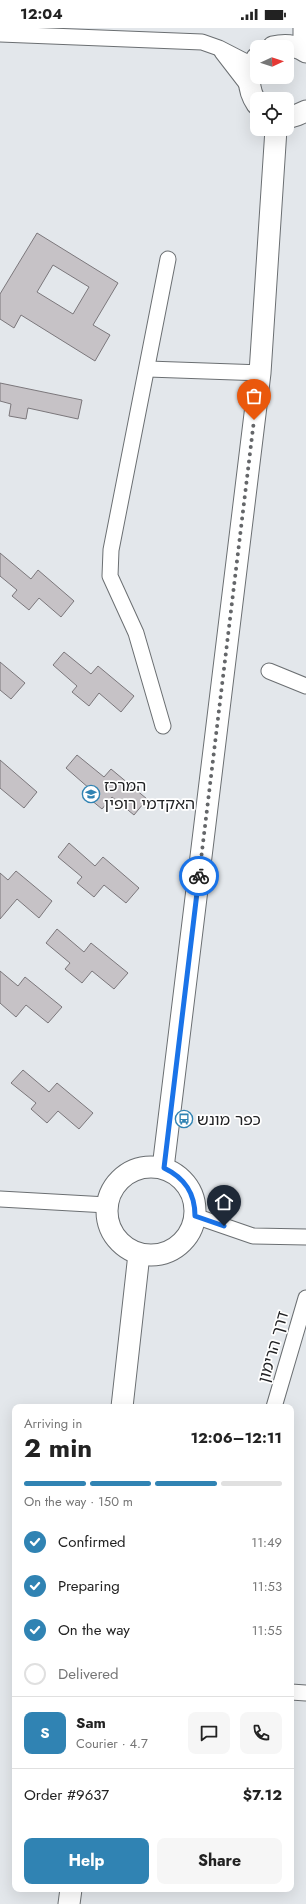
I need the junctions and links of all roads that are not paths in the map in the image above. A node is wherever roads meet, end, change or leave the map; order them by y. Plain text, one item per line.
1 (281, 28) edge
2 (304, 28) edge
3 (0, 34) edge
4 (274, 40) edge
5 (294, 46) edge
6 (219, 48) junction
7 (305, 51) edge
8 (250, 60) edge
9 (251, 92) edge
10 (306, 111) edge
11 (294, 117) edge
12 (276, 136) edge
13 (168, 259) dead end
14 (148, 369) junction
15 (260, 373) junction
16 (269, 671) dead end
17 (306, 686) edge
18 (163, 726) dead end
19 (164, 1168) junction
20 (0, 1199) edge
21 (107, 1205) junction
22 (195, 1216) junction
23 (306, 1237) edge
24 (139, 1254) junction
25 (306, 1298) edge
26 (122, 1404) edge
27 (275, 1404) edge
28 (294, 1692) edge
29 (306, 1693) edge
30 (70, 1892) edge
31 (69, 1904) edge

1 - 4 main road
2 - 7 main road
3 - 6 street
5 - 7 main road
6 - 8 street
6 - 9 street
10 - 11 main road
12 - 15 main road
13 - 14 street
14 - 15 street
14 - 18 street
15 - 19 main road
16 - 17 street
19 - 21 main road
19 - 22 main road
20 - 21 street
21 - 24 main road
22 - 23 street
22 - 24 main road
24 - 26 main road
25 - 27 street, דרך הרימון
28 - 29 street
30 - 31 main road

